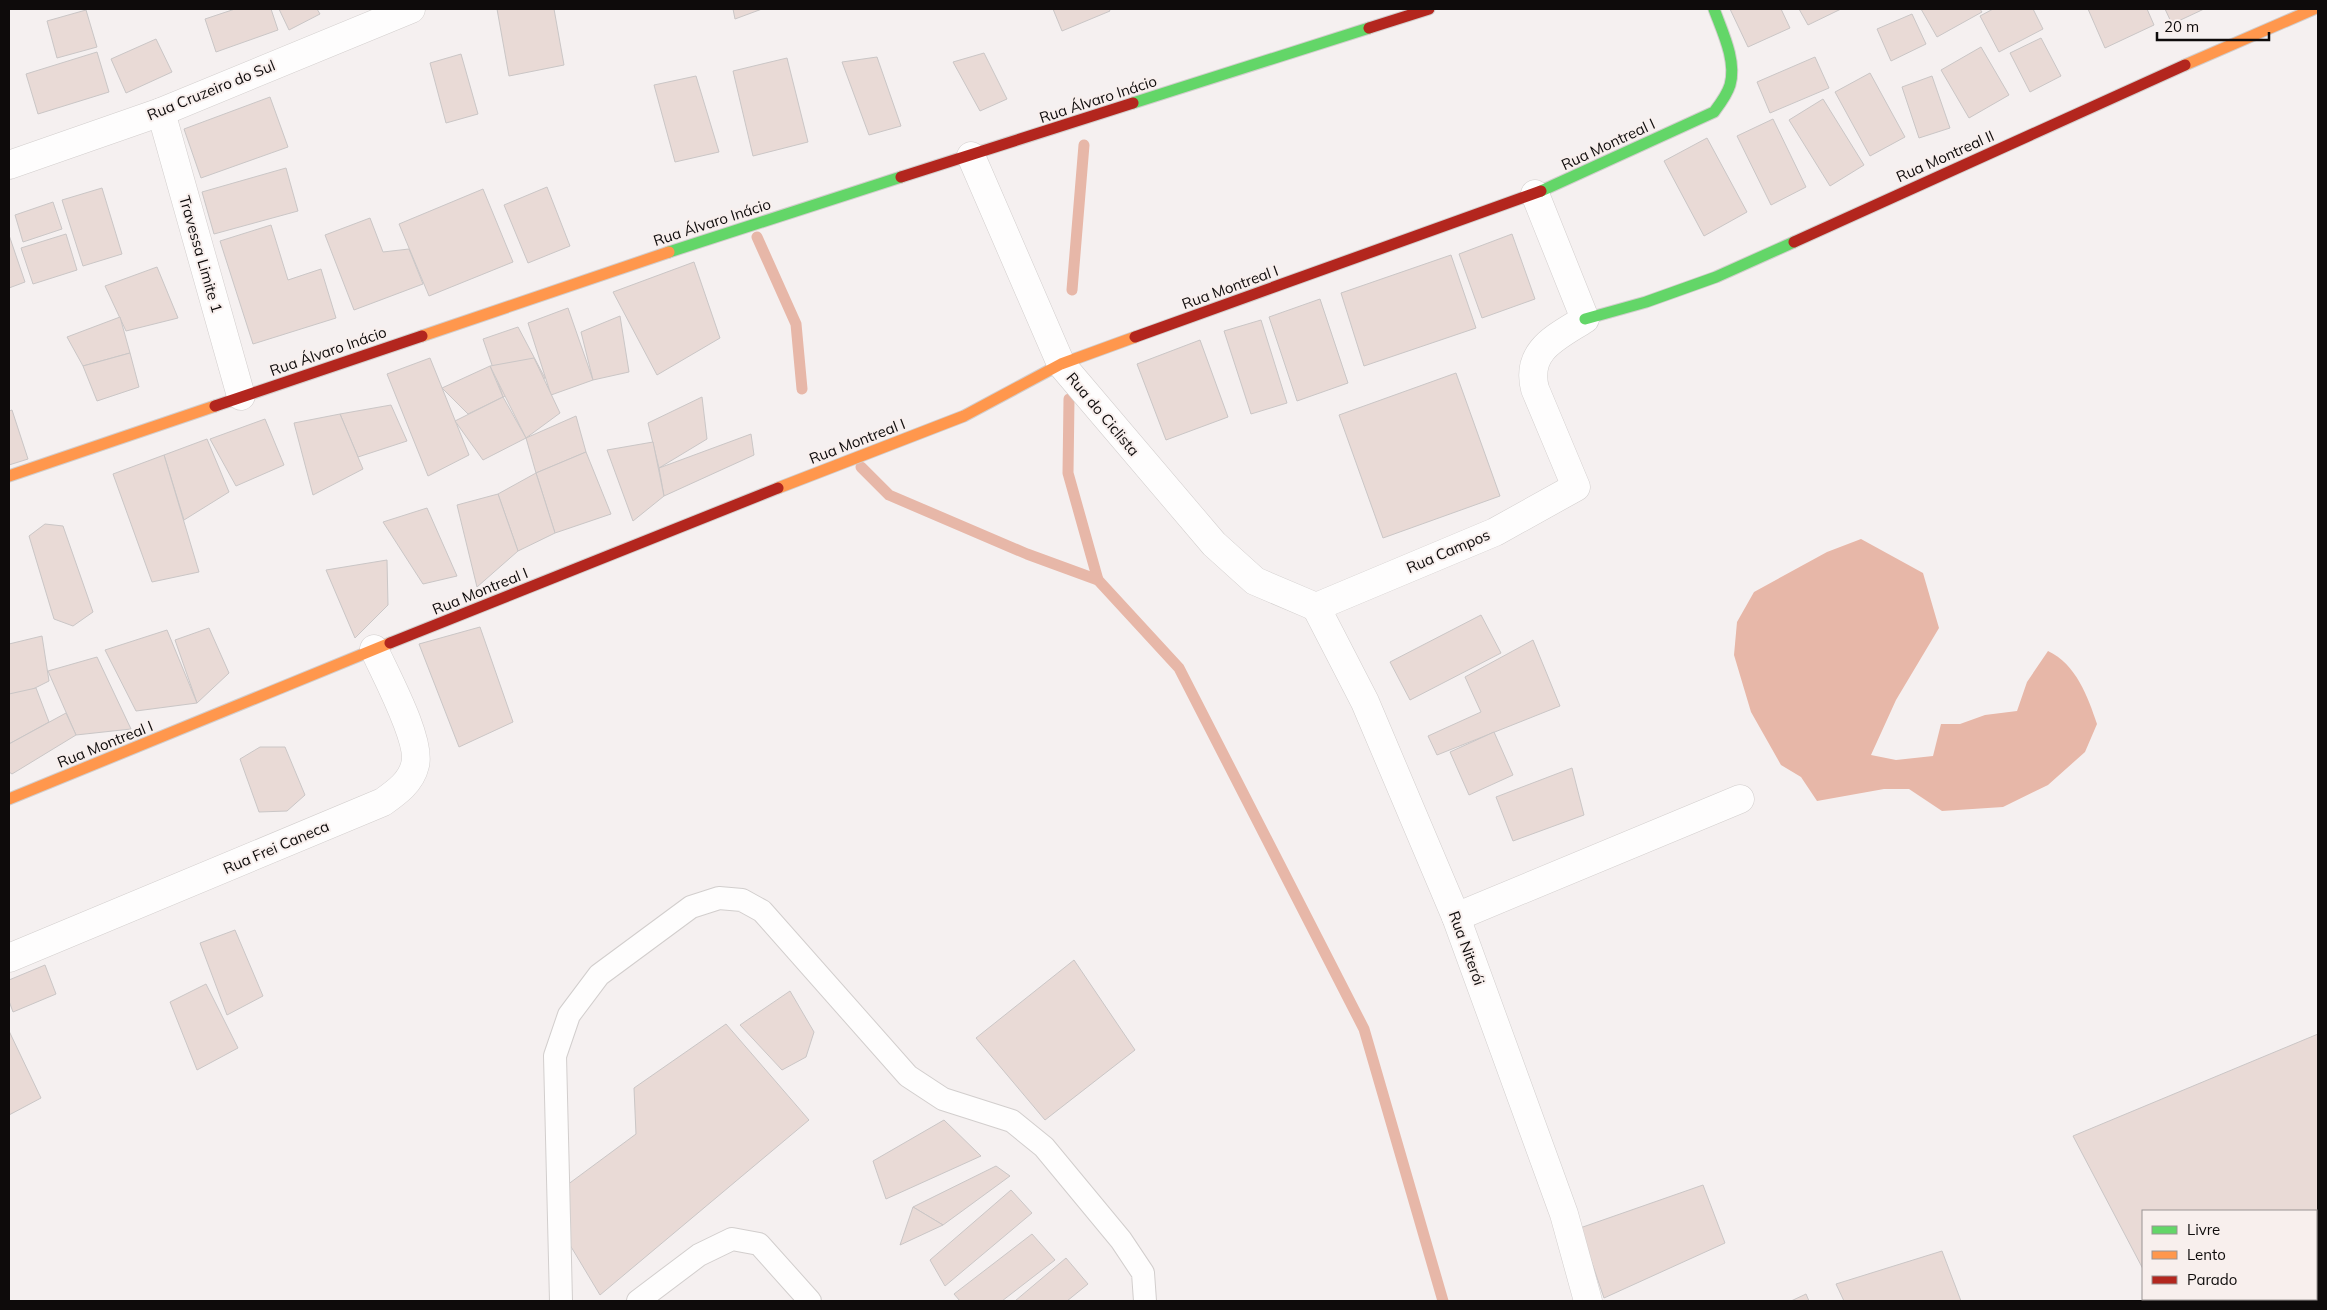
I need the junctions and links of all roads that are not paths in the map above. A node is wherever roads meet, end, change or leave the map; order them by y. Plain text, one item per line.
1 (411, 9) edge
2 (1714, 9) edge
3 (2314, 9) edge
4 (1423, 10) edge
5 (161, 112) junction
6 (970, 156) junction
7 (9, 165) edge
8 (1535, 194) junction
9 (1585, 319) junction
10 (1061, 364) junction
11 (241, 396) junction
12 (9, 476) edge
13 (1316, 607) junction
14 (374, 649) junction
15 (9, 799) edge
16 (1740, 799) dead end
17 (1456, 917) junction
18 (9, 958) edge
19 (561, 1301) edge
20 (638, 1301) edge
21 (810, 1301) edge
22 (1145, 1301) edge
23 (1588, 1301) edge

1 - 5 street, Rua Cruzeiro do Sul
2 - 8 street, Rua Montreal I
3 - 9 street, Rua Montreal II
4 - 6 street, Rua Álvaro Inácio
5 - 7 street, Rua Cruzeiro do Sul
5 - 11 street, Travessa Limite 1
6 - 10 street, Rua do Ciclista
6 - 11 street, Rua Álvaro Inácio
8 - 9 street
8 - 10 street, Rua Montreal I
9 - 13 street, Rua Campos
10 - 13 street, Rua do Ciclista
10 - 14 street, Rua Montreal I
11 - 12 street, Rua Álvaro Inácio
13 - 17 street, Rua Niterói
14 - 15 street, Rua Montreal I
14 - 18 street, Rua Frei Caneca
16 - 17 street
17 - 23 street, Rua Niterói
19 - 22 lane
20 - 21 lane

